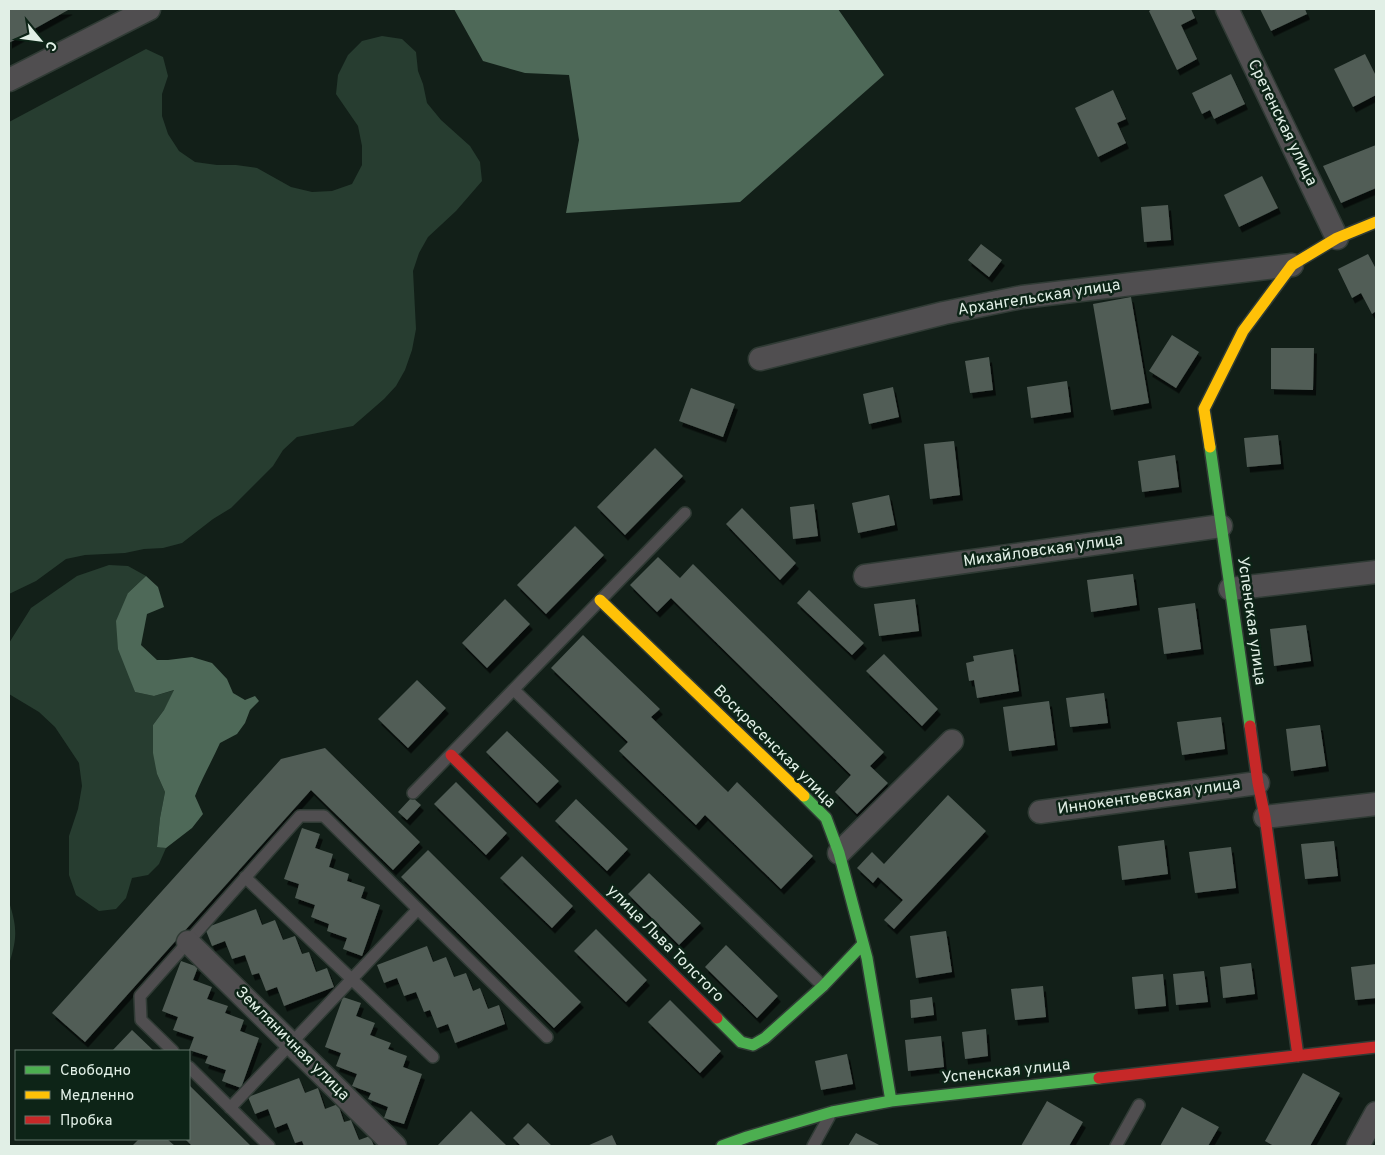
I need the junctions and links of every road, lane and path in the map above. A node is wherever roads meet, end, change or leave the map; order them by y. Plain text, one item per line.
1 (149, 9) edge
2 (1227, 9) edge
3 (126, 14) edge
4 (9, 80) edge
5 (1376, 222) edge
6 (1337, 238) junction
7 (1292, 265) junction
8 (760, 359) dead end
9 (685, 513) dead end
10 (1221, 526) junction
11 (1376, 572) edge
12 (865, 576) dead end
13 (1230, 589) junction
14 (600, 600) junction
15 (514, 690) junction
16 (952, 741) dead end
17 (450, 755) junction
18 (1258, 783) junction
19 (413, 793) dead end
20 (1376, 804) edge
21 (1040, 812) dead end
22 (1264, 817) junction
23 (839, 853) junction
24 (245, 877) junction
25 (418, 909) junction
26 (188, 942) junction
27 (862, 945) junction
28 (352, 979) junction
29 (823, 986) junction
30 (547, 1037) dead end
31 (291, 1043) junction
32 (1376, 1047) edge
33 (172, 1050) edge
34 (1298, 1056) junction
35 (433, 1057) dead end
36 (190, 1068) edge
37 (891, 1101) junction
38 (1140, 1105) dead end
39 (230, 1108) junction
40 (832, 1112) junction
41 (1376, 1113) edge
42 (269, 1146) edge
43 (395, 1146) edge
44 (722, 1146) edge
45 (813, 1146) edge
46 (1116, 1146) edge
47 (1358, 1146) edge

1 - 3 street
2 - 6 street, Сретенская улица
3 - 4 street
5 - 6 street, Успенская улица
6 - 7 street, Успенская улица
7 - 8 street, Архангельская улица
7 - 10 street, Успенская улица
9 - 14 lane
10 - 12 street, Михайловская улица
10 - 13 street, Успенская улица
11 - 13 street
13 - 18 street, Успенская улица
14 - 15 lane
14 - 23 street, Воскресенская улица
15 - 17 lane
15 - 29 lane
16 - 23 street
17 - 19 lane
17 - 29 street, улица Льва Толстого
18 - 21 street, Иннокентьевская улица
18 - 22 street, Успенская улица
20 - 22 street
22 - 34 street, Успенская улица
23 - 27 street, Воскресенская улица
24 - 25 lane
24 - 26 lane
24 - 28 lane
25 - 28 lane
25 - 30 lane
26 - 31 street, Земляничная улица
26 - 33 lane
27 - 29 street, улица Льва Толстого
27 - 37 street, Воскресенская улица
28 - 31 lane
28 - 35 lane
31 - 39 lane
31 - 43 street, Земляничная улица
32 - 34 street, Успенская улица
34 - 37 street, Успенская улица
36 - 39 lane
37 - 40 street, Успенская улица
38 - 46 lane
39 - 42 lane
40 - 44 street, Успенская улица
40 - 45 lane
41 - 47 street

